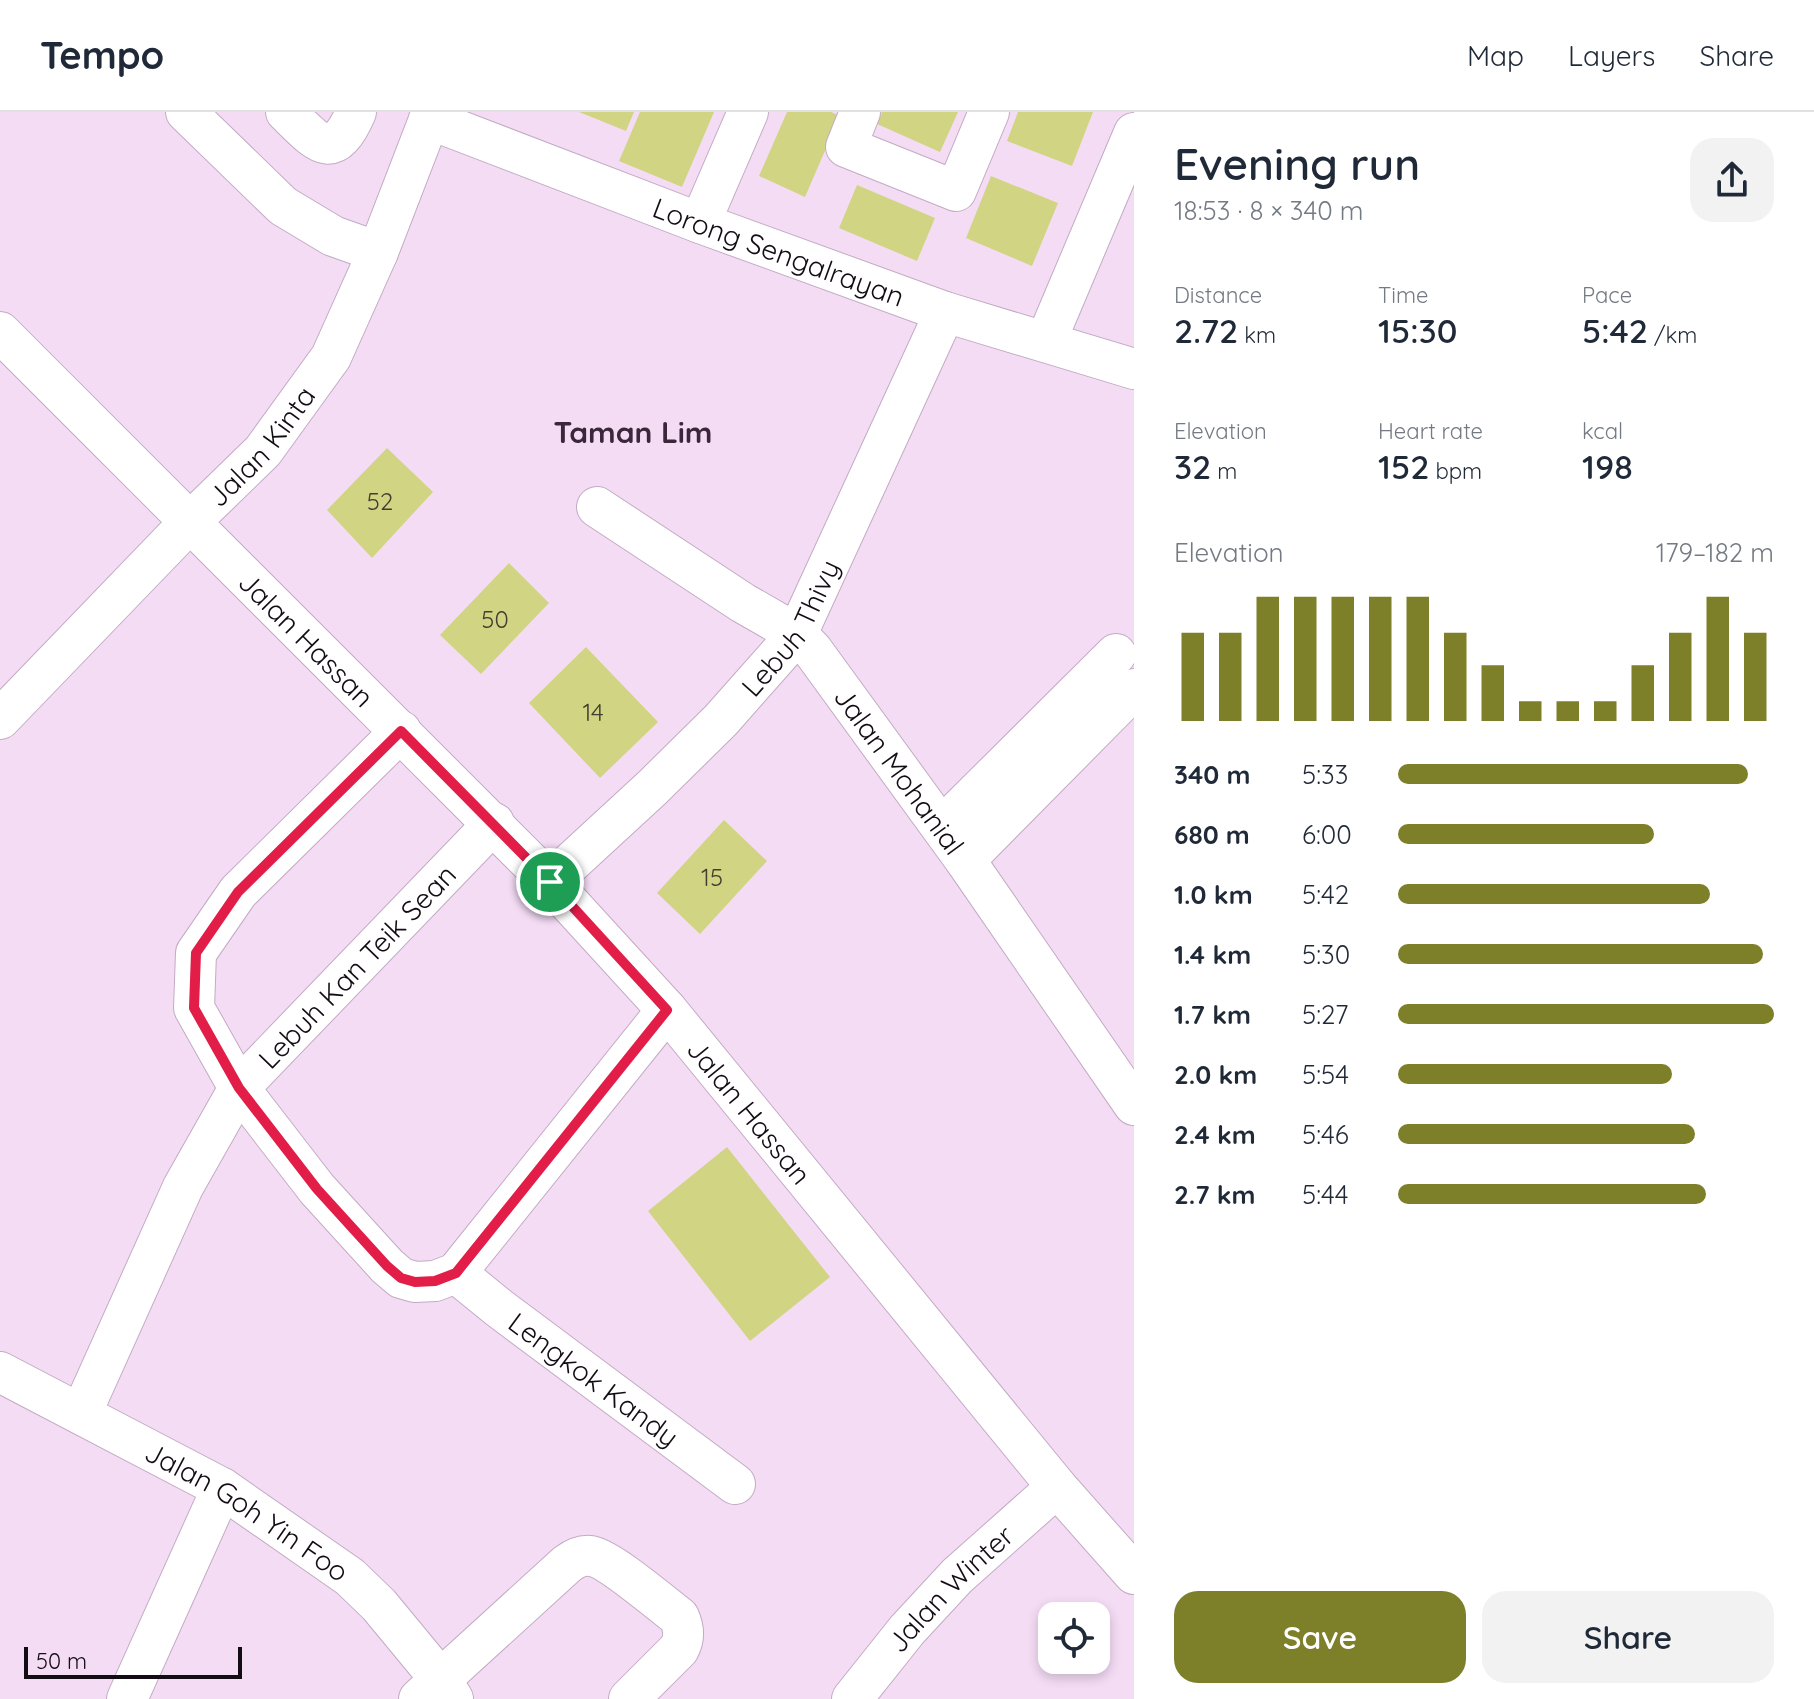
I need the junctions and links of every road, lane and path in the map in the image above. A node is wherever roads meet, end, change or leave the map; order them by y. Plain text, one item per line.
1 (186, 112) edge
2 (286, 112) edge
3 (356, 112) edge
4 (748, 112) edge
5 (860, 112) edge
6 (989, 112) edge
7 (430, 115) edge
8 (1134, 133) edge
9 (700, 223) junction
10 (378, 252) junction
11 (945, 312) junction
12 (0, 332) edge
13 (1046, 341) junction
14 (1134, 369) edge
15 (597, 507) dead end
16 (190, 522) junction
17 (797, 634) junction
18 (1116, 654) dead end
19 (1134, 689) edge
20 (0, 719) edge
21 (401, 731) junction
22 (494, 823) junction
23 (942, 827) junction
24 (965, 860) junction
25 (550, 882) junction
26 (667, 1010) junction
27 (1122, 1061) edge
28 (239, 1088) junction
29 (1134, 1105) edge
30 (456, 1273) junction
31 (0, 1372) edge
32 (81, 1414) junction
33 (735, 1484) dead end
34 (1057, 1487) junction
35 (222, 1488) junction
36 (1134, 1574) edge
37 (438, 1693) edge
38 (127, 1699) edge
39 (629, 1699) edge
40 (852, 1699) edge

1 - 10 street
2 - 3 street
4 - 9 street
5 - 6 street
7 - 9 street, Lorong Sengalrayan
7 - 10 street, Jalan Kinta
8 - 13 street
9 - 11 street, Lorong Sengalrayan
10 - 16 street, Jalan Kinta
11 - 13 street, Lorong Sengalrayan
11 - 17 street, Lebuh Thivy
12 - 16 street, Jalan Hassan
13 - 14 street, Lorong Sengalrayan
15 - 17 street, Jalan Mohanial
16 - 20 street, Jalan Kinta
16 - 21 street, Jalan Hassan
17 - 23 street, Jalan Mohanial
17 - 25 street, Lebuh Thivy
18 - 23 street
19 - 24 street
21 - 22 street, Jalan Hassan
21 - 28 street
22 - 25 street, Jalan Hassan
22 - 28 street, Lebuh Kan Teik Sean
23 - 24 street, Jalan Mohanial
24 - 27 street, Jalan Mohanial
25 - 26 street, Jalan Hassan
26 - 30 street
26 - 34 street, Jalan Hassan
27 - 29 street, Jalan Mohanial
28 - 30 street
28 - 32 street, Lebuh Kan Teik Sean
30 - 33 street, Lengkok Kandy
31 - 32 street, Jalan Goh Yin Foo
32 - 35 street, Jalan Goh Yin Foo
34 - 36 street, Jalan Hassan
34 - 40 street, Jalan Winter
35 - 37 street, Jalan Goh Yin Foo
35 - 38 street
37 - 39 street

